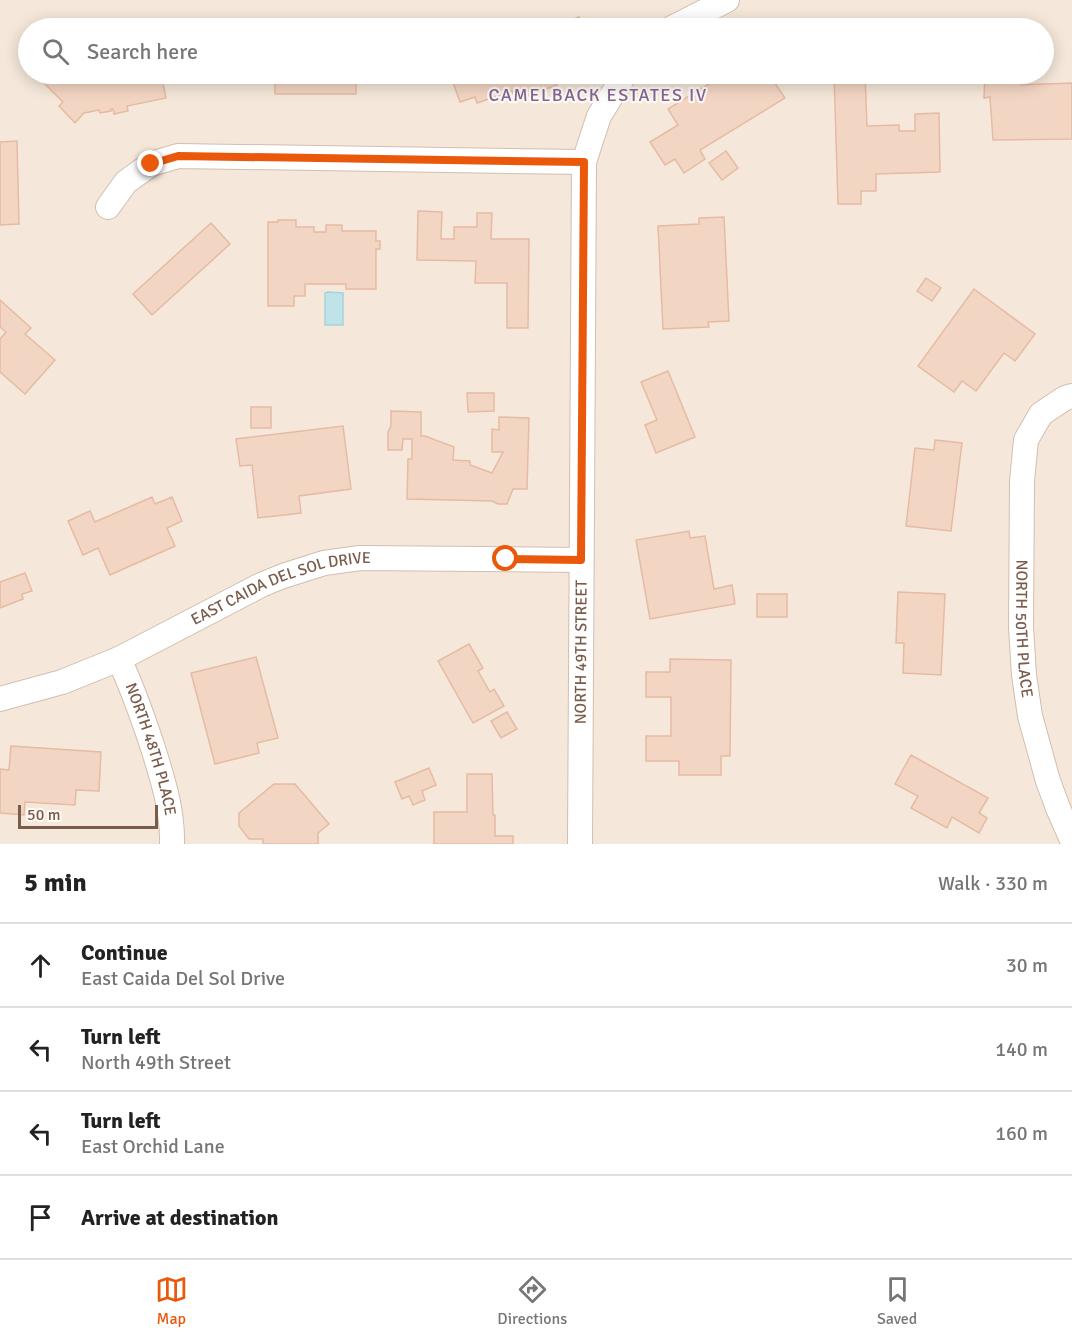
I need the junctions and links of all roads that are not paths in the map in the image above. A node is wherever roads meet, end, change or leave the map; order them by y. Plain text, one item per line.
1 (727, 0) edge
2 (692, 18) edge
3 (619, 84) edge
4 (584, 162) junction
5 (108, 207) dead end
6 (1072, 396) edge
7 (581, 560) junction
8 (119, 659) junction
9 (0, 699) edge
10 (1072, 840) edge
11 (172, 844) edge
12 (580, 844) edge

1 - 2 street
3 - 4 street, NORTH 49TH STREET
4 - 5 street
4 - 7 street, NORTH 49TH STREET
6 - 10 street, NORTH 50TH PLACE
7 - 8 street, EAST CAIDA DEL SOL DRIVE
7 - 12 street, NORTH 49TH STREET
8 - 9 street, EAST CAIDA DEL SOL DRIVE
8 - 11 street, NORTH 48TH PLACE

